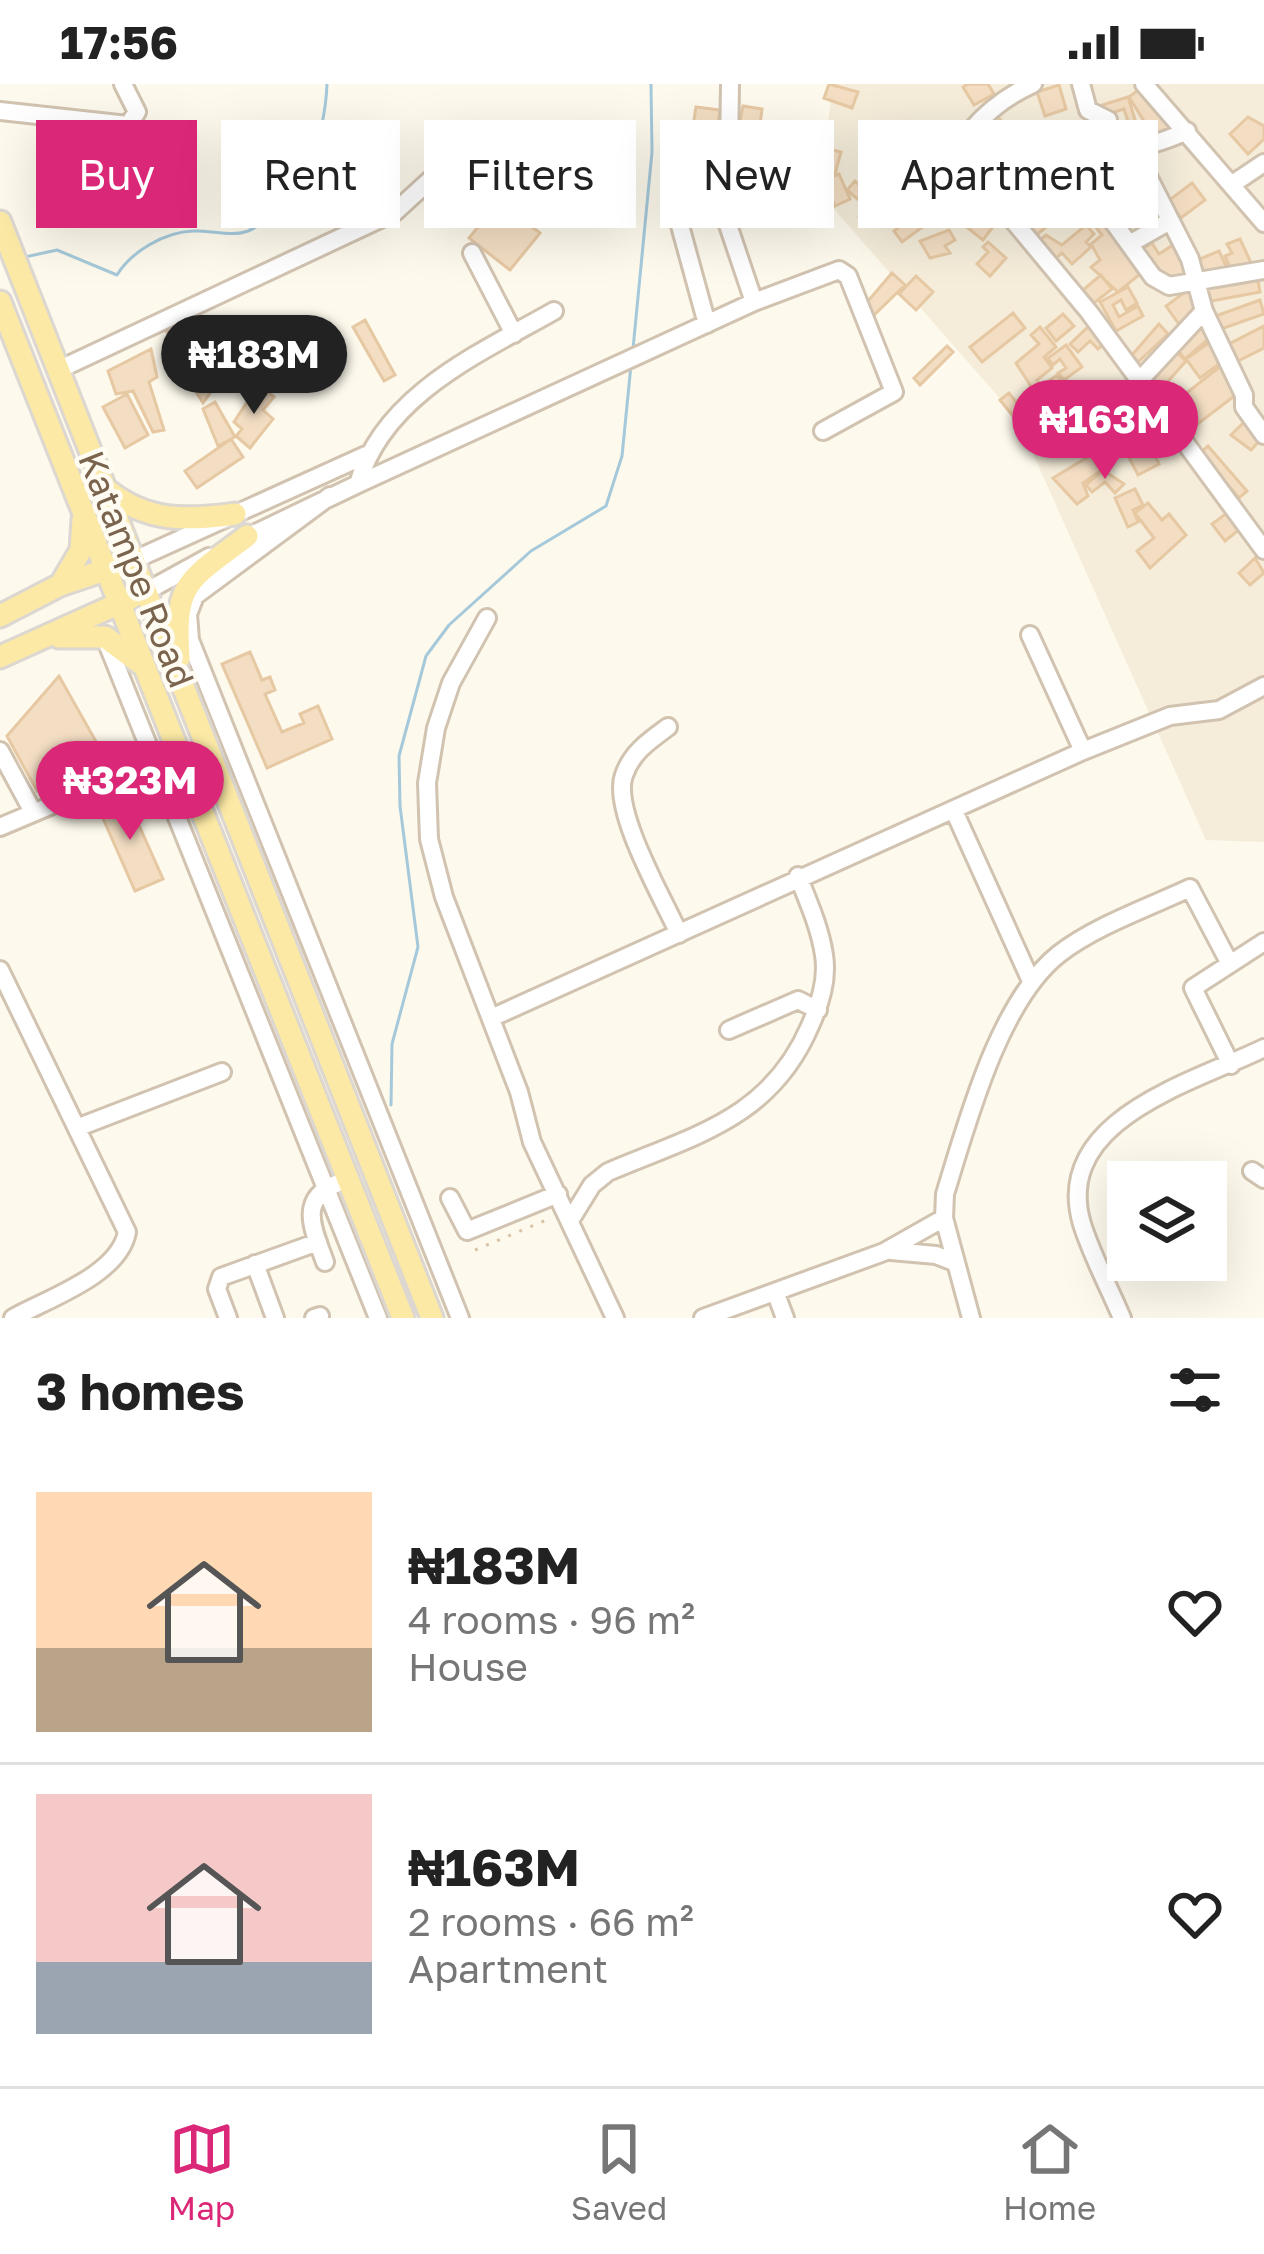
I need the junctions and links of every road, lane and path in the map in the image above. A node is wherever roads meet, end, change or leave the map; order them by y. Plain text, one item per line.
1 (123, 84) edge
2 (730, 84) edge
3 (1034, 84) edge
4 (1081, 84) edge
5 (1144, 84) edge
6 (0, 111) edge
7 (1108, 120) edge
8 (1186, 131) junction
9 (1158, 139) edge
10 (1264, 163) edge
11 (1234, 183) junction
12 (424, 185) edge
13 (1158, 197) edge
14 (1170, 221) junction
15 (0, 222) edge
16 (1264, 224) edge
17 (681, 228) edge
18 (1119, 228) edge
19 (1131, 243) junction
20 (472, 253) dead end
21 (1264, 270) edge
22 (1199, 285) junction
23 (0, 302) edge
24 (754, 302) junction
25 (554, 311) dead end
26 (1204, 311) junction
27 (707, 324) junction
28 (514, 334) junction
29 (58, 370) junction
30 (1139, 381) junction
31 (824, 431) dead end
32 (1264, 435) edge
33 (366, 455) junction
34 (358, 484) junction
35 (105, 489) junction
36 (330, 496) junction
37 (84, 513) junction
38 (235, 514) junction
39 (247, 536) junction
40 (1264, 550) edge
41 (134, 560) junction
42 (107, 570) junction
43 (60, 586) junction
44 (147, 591) junction
45 (121, 603) junction
46 (0, 616) edge
47 (487, 618) dead end
48 (1030, 635) dead end
49 (105, 637) junction
50 (29, 643) junction
51 (0, 657) edge
52 (148, 670) junction
53 (181, 677) junction
54 (1264, 686) edge
55 (668, 727) dead end
56 (1083, 751) junction
57 (0, 752) edge
58 (114, 778) dead end
59 (33, 812) junction
60 (955, 813) junction
61 (0, 826) edge
62 (798, 876) junction
63 (679, 934) junction
64 (1264, 942) edge
65 (1230, 964) junction
66 (0, 970) edge
67 (1031, 981) junction
68 (818, 1010) junction
69 (491, 1018) junction
70 (729, 1030) dead end
71 (1264, 1048) edge
72 (1231, 1065) junction
73 (223, 1072) dead end
74 (79, 1127) junction
75 (338, 1184) junction
76 (558, 1194) junction
77 (450, 1198) dead end
78 (568, 1216) junction
79 (944, 1218) junction
80 (318, 1242) junction
81 (476, 1250) dead end
82 (884, 1252) junction
83 (325, 1262) dead end
84 (954, 1262) junction
85 (255, 1264) junction
86 (776, 1294) junction
87 (13, 1318) edge
88 (229, 1318) edge
89 (275, 1318) edge
90 (378, 1318) edge
91 (404, 1318) edge
92 (432, 1318) edge
93 (460, 1318) edge
94 (616, 1318) edge
95 (703, 1318) edge
96 (785, 1318) edge
97 (970, 1318) edge
98 (1122, 1318) edge

1 - 6 street
2 - 24 street
3 - 30 street
4 - 7 street
5 - 8 street
8 - 9 street
8 - 11 street
10 - 11 street
11 - 16 street
12 - 29 street
13 - 14 street
14 - 19 street
14 - 22 street
15 - 29 main road, Katampe Road
17 - 27 street
18 - 19 street
19 - 22 street
20 - 28 street
21 - 22 street
22 - 26 street
23 - 37 main road, Katampe Road
24 - 27 street
24 - 31 street
25 - 28 street
26 - 30 street
26 - 32 street
27 - 34 street
28 - 33 street
29 - 35 main road, Katampe Road
30 - 40 street
33 - 34 street
33 - 38 street
34 - 36 street
35 - 38 main road
35 - 41 main road, Katampe Road
36 - 39 street
36 - 93 street
37 - 42 main road, Katampe Road
37 - 43 main road
38 - 41 street
39 - 44 street
39 - 53 main road
41 - 42 main road
41 - 44 main road, Katampe Road
42 - 43 main road
42 - 45 main road, Katampe Road
43 - 46 main road
44 - 45 main road
44 - 53 main road, Katampe Road
45 - 50 main road
45 - 52 main road, Katampe Road
47 - 69 street
48 - 56 street
49 - 50 main road
49 - 52 main road
49 - 75 street
50 - 51 main road
52 - 75 main road, Katampe Road
53 - 92 main road, Katampe Road
54 - 56 street
55 - 63 street
56 - 60 street
57 - 59 street
58 - 59 street
59 - 61 street
60 - 62 street
60 - 67 street
62 - 63 street
62 - 68 street
63 - 69 street
64 - 65 street
65 - 67 street
65 - 72 street
66 - 74 street
67 - 79 street
68 - 70 street
68 - 78 street
69 - 76 street
71 - 72 street
72 - 98 street
73 - 74 street
74 - 87 street
75 - 80 street
75 - 90 street
75 - 91 main road, Katampe Road
76 - 77 street
76 - 78 street
78 - 81 path
78 - 94 street
79 - 82 street
79 - 84 street
80 - 83 street
80 - 85 street
82 - 84 street
82 - 86 street
84 - 97 street
85 - 88 street
85 - 89 street
86 - 95 street
86 - 96 street

